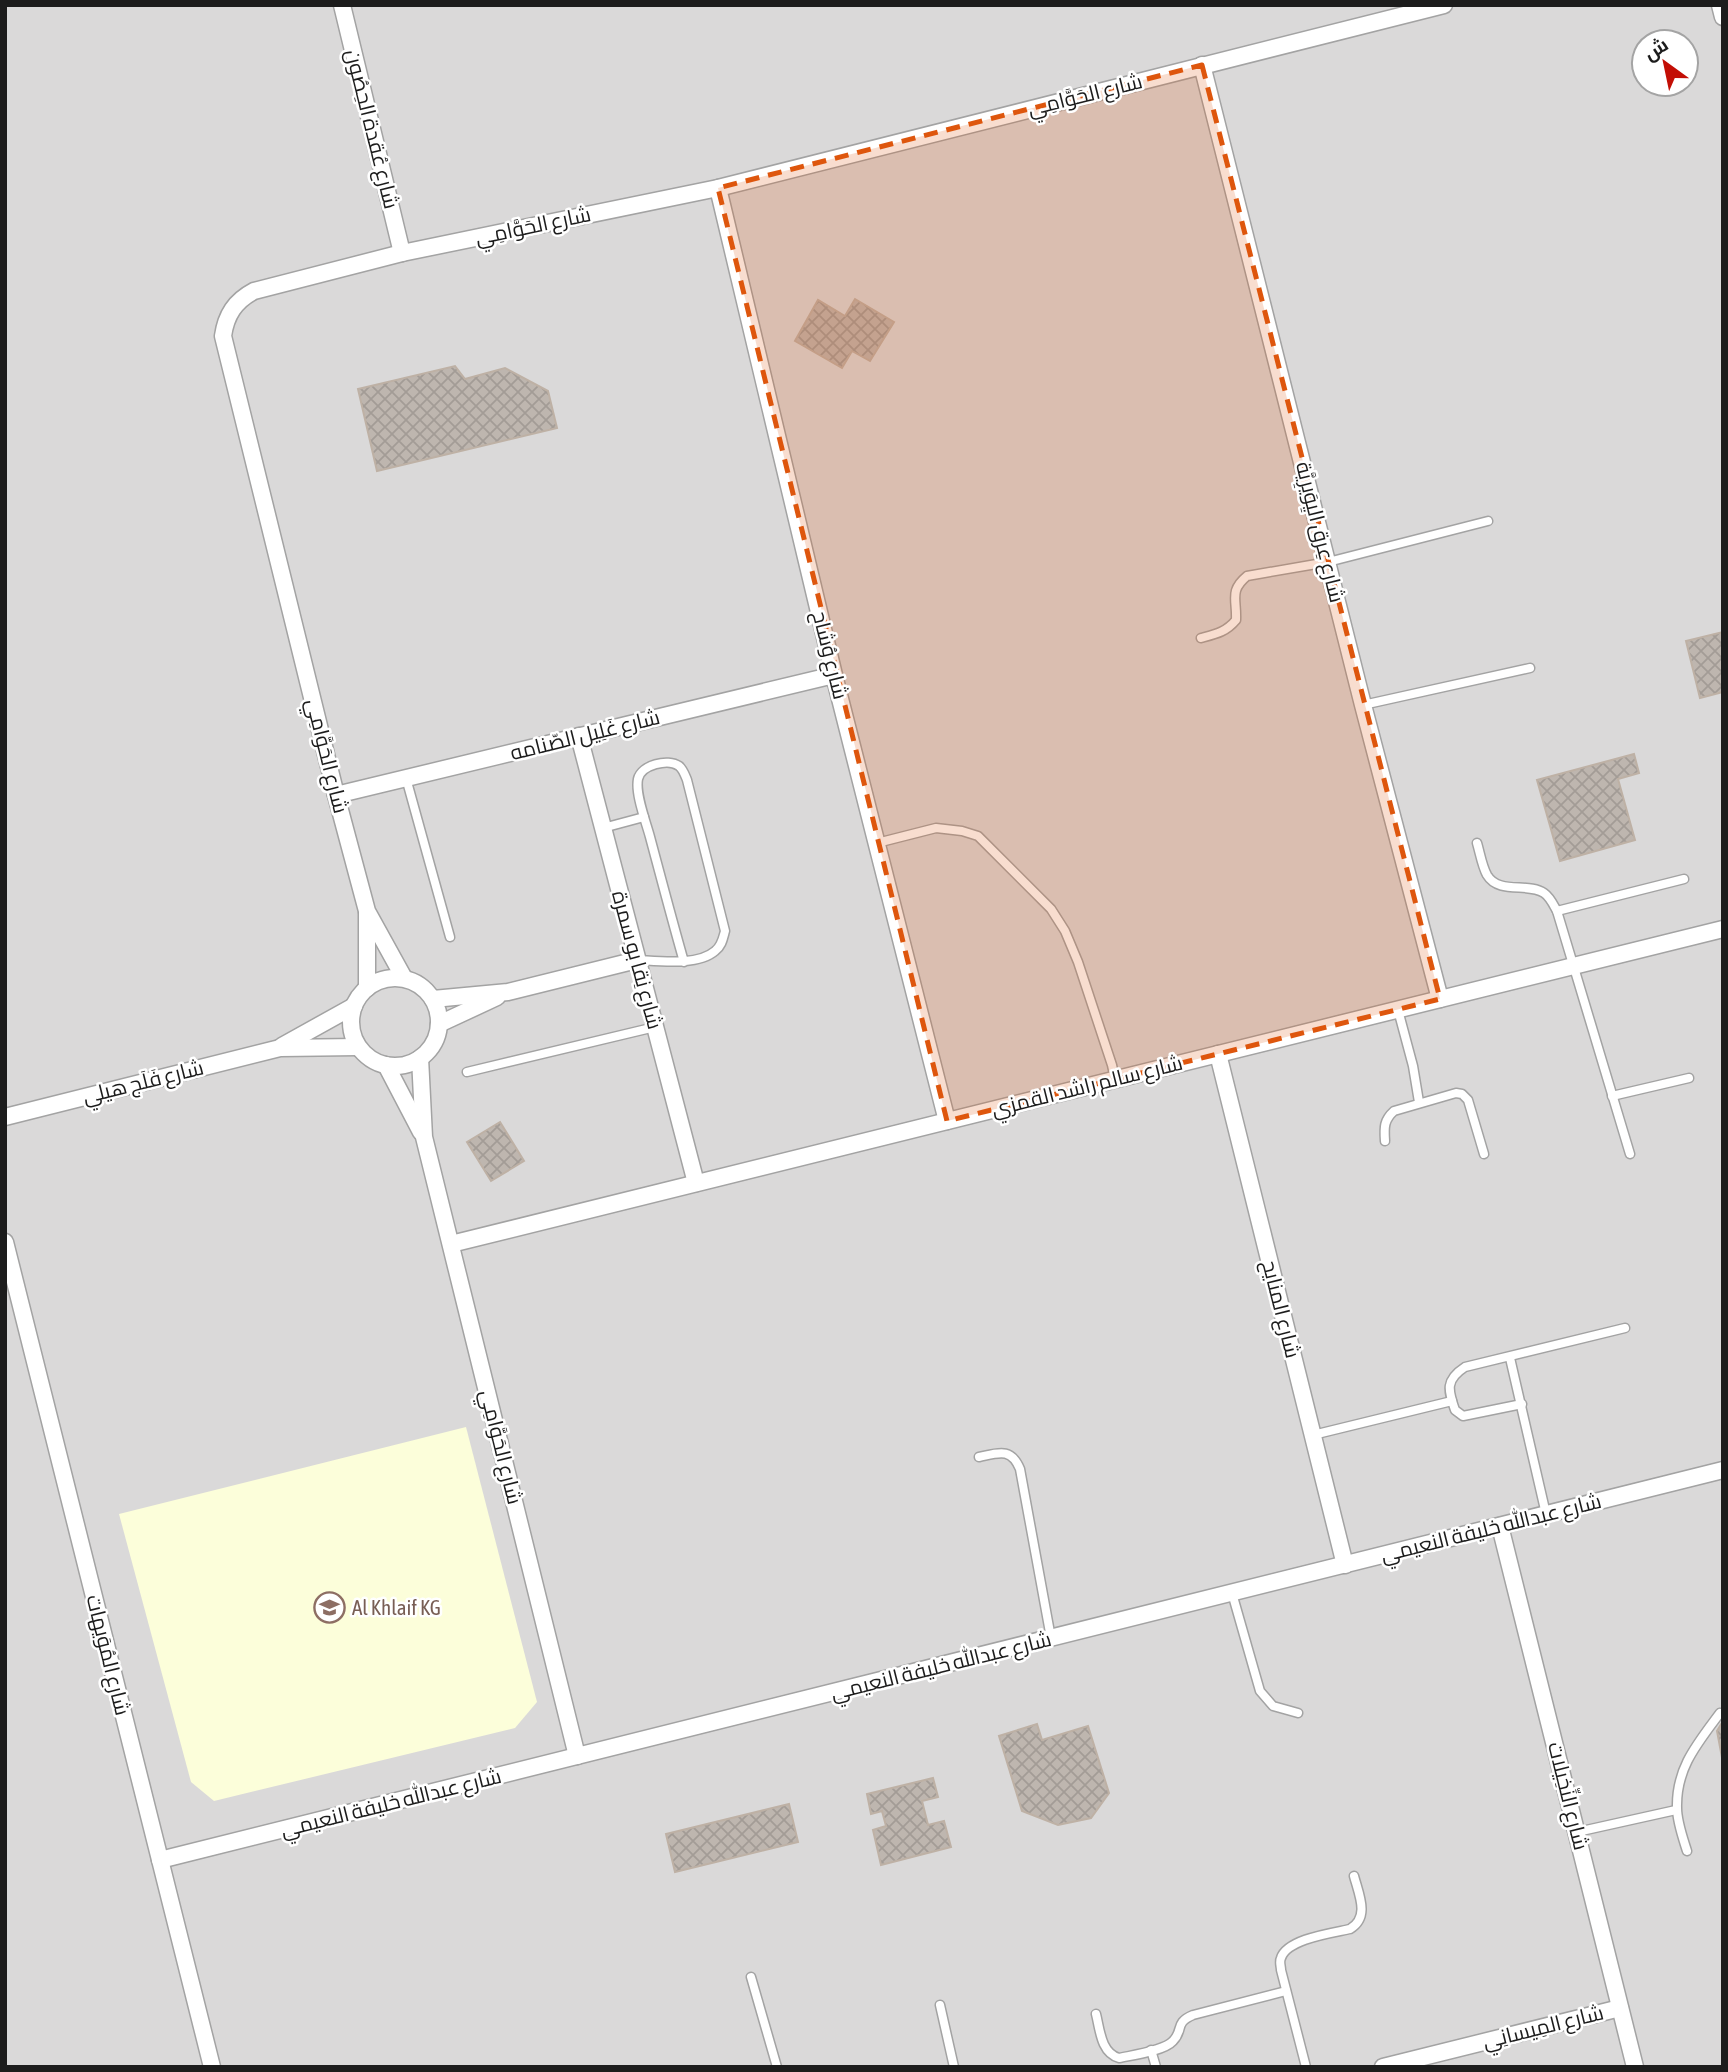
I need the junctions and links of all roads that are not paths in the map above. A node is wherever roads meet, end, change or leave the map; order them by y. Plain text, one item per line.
1 (342, 5) edge
2 (1444, 5) edge
3 (1720, 5) edge
4 (1723, 17) edge
5 (1202, 65) junction
6 (718, 188) junction
7 (402, 253) junction
8 (1488, 521) dead end
9 (1328, 562) junction
10 (1201, 638) dead end
11 (1530, 668) dead end
12 (834, 675) junction
13 (1363, 705) junction
14 (579, 736) junction
15 (406, 778) junction
16 (337, 795) junction
17 (644, 817) junction
18 (603, 828) junction
19 (877, 843) junction
20 (1477, 843) dead end
21 (1684, 879) dead end
22 (367, 911) junction
23 (1557, 911) junction
24 (1723, 929) edge
25 (450, 937) dead end
26 (637, 960) junction
27 (684, 962) junction
28 (1574, 966) junction
29 (404, 978) junction
30 (367, 988) junction
31 (508, 992) junction
32 (433, 999) junction
33 (1440, 999) junction
34 (354, 1006) junction
35 (1398, 1010) junction
36 (439, 1024) junction
37 (655, 1027) junction
38 (358, 1047) junction
39 (280, 1048) junction
40 (1218, 1054) junction
41 (419, 1058) junction
42 (386, 1065) junction
43 (467, 1072) dead end
44 (1689, 1078) dead end
45 (1115, 1079) junction
46 (1612, 1096) junction
47 (1419, 1102) junction
48 (5, 1117) edge
49 (947, 1121) junction
50 (424, 1137) junction
51 (1385, 1140) dead end
52 (1484, 1154) dead end
53 (1630, 1154) dead end
54 (696, 1183) junction
55 (5, 1242) edge
56 (451, 1244) junction
57 (1625, 1328) dead end
58 (1510, 1358) junction
59 (1451, 1401) junction
60 (1522, 1404) junction
61 (1313, 1435) junction
62 (979, 1457) dead end
63 (1723, 1471) edge
64 (1546, 1514) junction
65 (1500, 1526) junction
66 (1345, 1565) junction
67 (1232, 1593) junction
68 (1051, 1638) junction
69 (1298, 1713) dead end
70 (1720, 1713) dead end
71 (577, 1756) junction
72 (1676, 1810) junction
73 (1577, 1832) junction
74 (1687, 1852) dead end
75 (160, 1860) junction
76 (1354, 1876) dead end
77 (751, 1977) dead end
78 (1286, 1992) junction
79 (940, 2005) dead end
80 (1620, 2008) junction
81 (1096, 2014) dead end
82 (1151, 2050) junction
83 (212, 2067) edge
84 (777, 2067) edge
85 (954, 2067) edge
86 (1156, 2067) edge
87 (1306, 2067) edge
88 (1383, 2067) edge
89 (1635, 2067) edge

1 - 7 street, شارع عُقدة الحِصُون
2 - 5 street, شارع الحَوَّامِي
3 - 4 street
5 - 6 street, شارع الحَوَّامِي
5 - 9 street, شارع عِرق اليِوَيرِيَّة
6 - 7 street, شارع الحَوَّامِي
6 - 12 street, شارع وُشاح
7 - 16 street, شارع الحَوَّامِي
8 - 9 lane
9 - 10 lane
9 - 13 street, شارع عِرق اليِوَيرِيَّة
11 - 13 lane
12 - 14 street, شارع غَلِيل الصّنامه
12 - 19 street, شارع وُشاح
13 - 33 street, شارع عِرق اليِوَيرِيَّة
14 - 15 street, شارع غَلِيل الصّنامه
14 - 18 street, شارع نِقا بو سمرة
15 - 16 street, شارع غَلِيل الصّنامه
15 - 25 lane
16 - 22 street, شارع الحَوَّامِي
17 - 18 lane
17 - 27 lane
17 - 27 lane
18 - 26 street, شارع نِقا بو سمرة
19 - 45 lane
19 - 49 street, شارع وُشاح
20 - 23 lane
21 - 23 lane
22 - 29 street, شارع الحَوَّامِي
22 - 30 street, شارع الحَوَّامِي
23 - 28 lane
24 - 28 street, شارع سالم راشد القمزي
26 - 27 lane
26 - 31 street
26 - 37 street, شارع نِقا بو سمرة
28 - 33 street, شارع سالم راشد القمزي
28 - 46 lane
29 - 30 street
29 - 32 street
30 - 34 street
31 - 32 street
31 - 36 street
32 - 36 street
33 - 35 street, شارع سالم راشد القمزي
34 - 38 street
34 - 39 street, شارع فَلَج هيلي
35 - 40 street, شارع سالم راشد القمزي
35 - 47 lane
36 - 41 street
37 - 43 lane
37 - 54 street, شارع نِقا بو سمرة
38 - 39 street, شارع فَلَج هيلي
38 - 42 street
39 - 48 street, شارع فَلَج هيلي
40 - 45 street, شارع سالم راشد القمزي
40 - 61 street, شارع المنايح
41 - 42 street
41 - 50 street, شارع الحَوَّامِي
42 - 50 street, شارع الحَوَّامِي
44 - 46 lane
45 - 49 street, شارع سالم راشد القمزي
46 - 53 lane
47 - 51 lane
47 - 52 lane
49 - 54 street, شارع سالم راشد القمزي
50 - 56 street, شارع الحَوَّامِي
54 - 56 street, شارع سالم راشد القمزي
55 - 75 street, شارع المُوَيهات
56 - 71 street, شارع الحَوَّامِي
57 - 58 lane
58 - 59 lane
58 - 60 lane
59 - 60 lane
59 - 61 lane
60 - 64 lane
61 - 66 street, شارع المنايح
62 - 68 lane
63 - 64 street, شارع عبدالله خليفة النعيمي
64 - 65 street, شارع عبدالله خليفة النعيمي
65 - 66 street, شارع عبدالله خليفة النعيمي
65 - 73 street, شارع النِّخِيلات
66 - 67 street, شارع عبدالله خليفة النعيمي
67 - 68 street, شارع عبدالله خليفة النعيمي
67 - 69 lane
68 - 71 street, شارع عبدالله خليفة النعيمي
70 - 72 lane
71 - 75 street, شارع عبدالله خليفة النعيمي
72 - 73 lane
72 - 74 lane
73 - 80 street, شارع النِّخِيلات
75 - 83 street, شارع المُوَيهات
76 - 78 lane
77 - 84 lane
78 - 82 lane
78 - 87 lane
79 - 85 lane
80 - 88 street, شارع المِيسانِي
80 - 89 street, شارع النِّخِيلات
81 - 82 lane
82 - 86 lane

